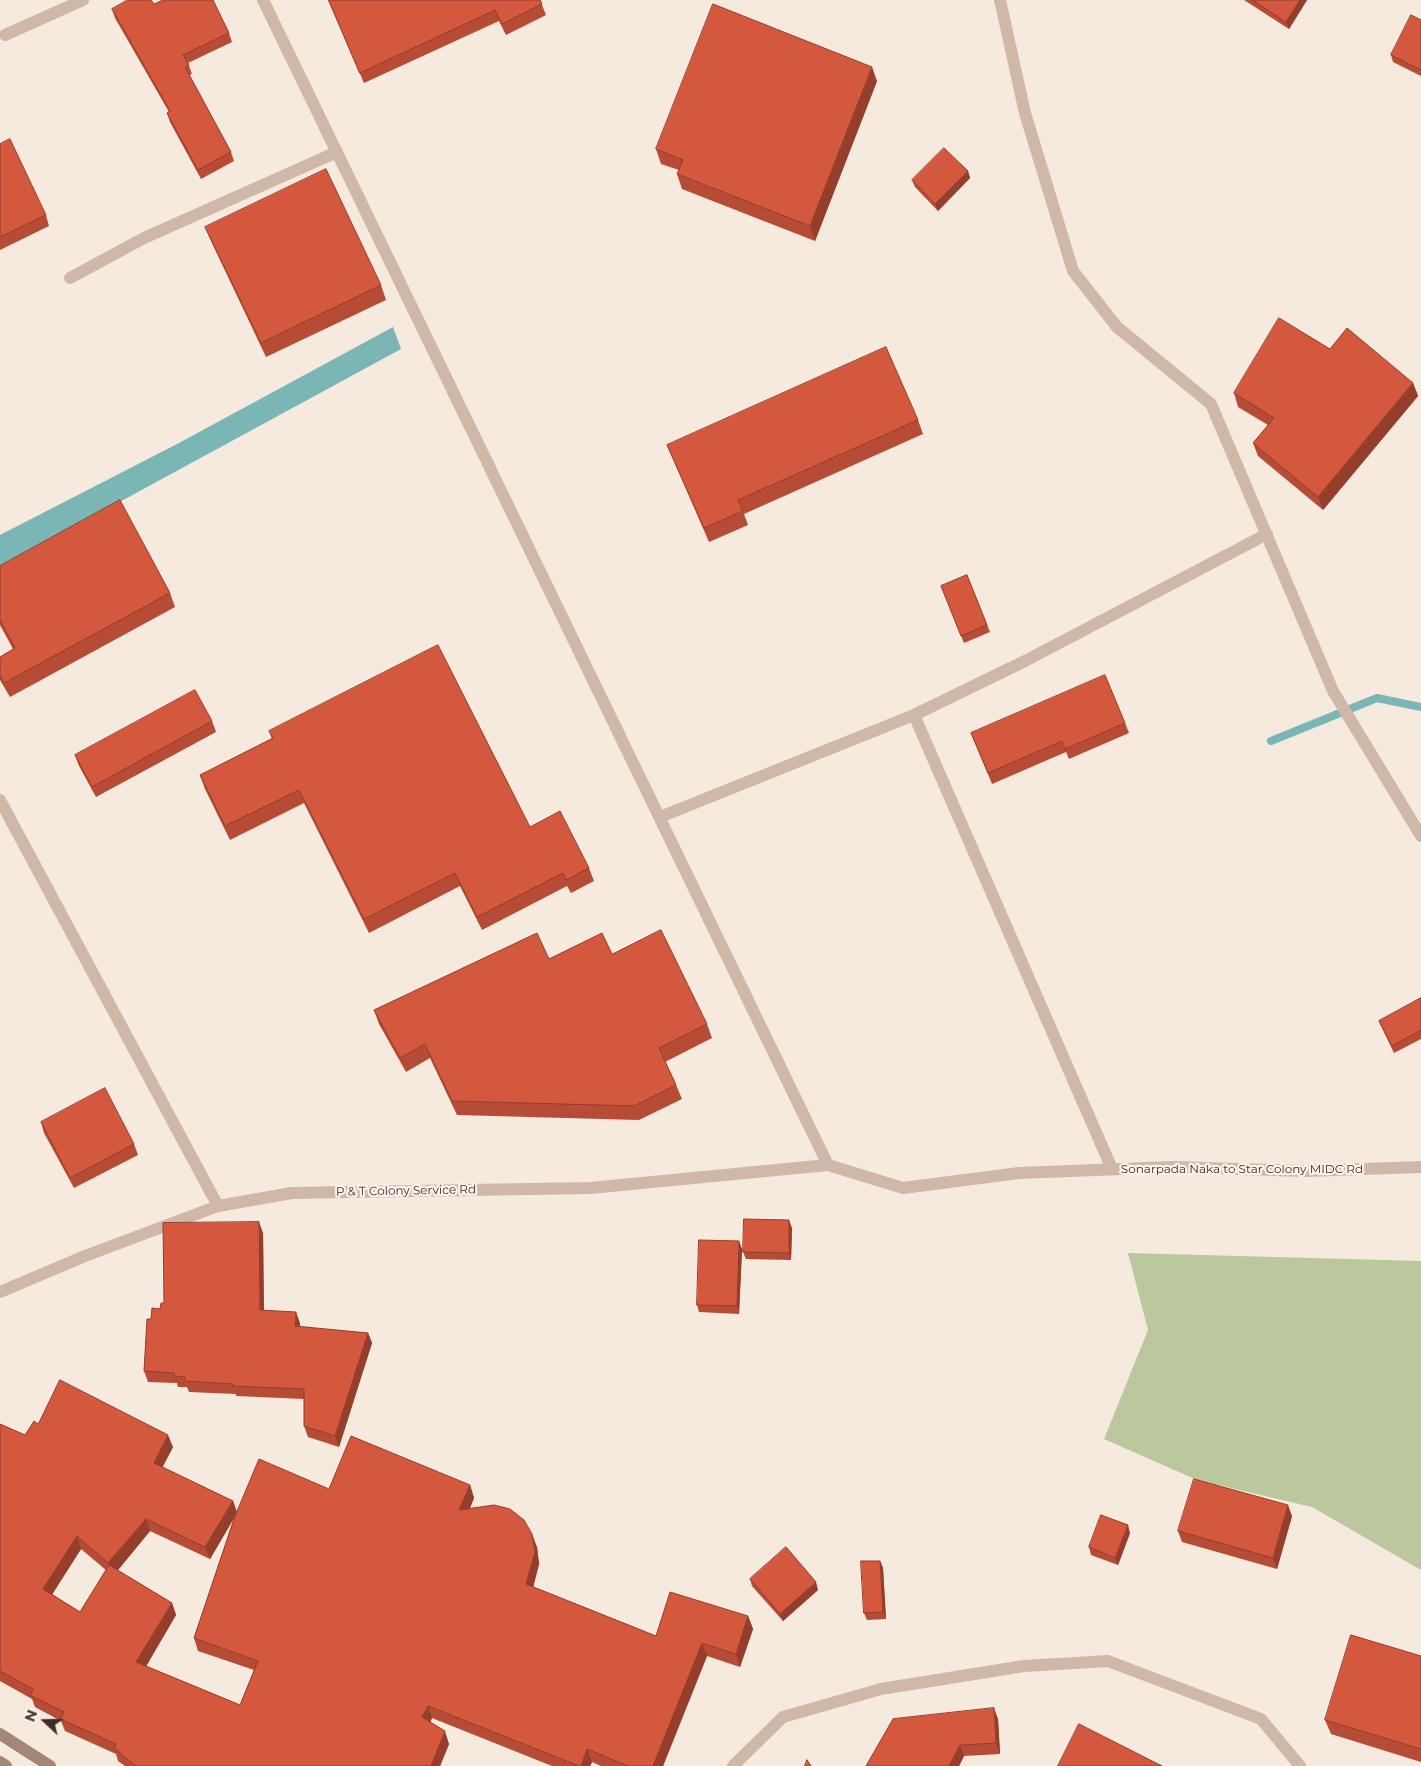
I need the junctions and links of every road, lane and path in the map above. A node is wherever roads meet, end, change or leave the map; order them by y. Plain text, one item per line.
1 (83, 0) edge
2 (263, 0) edge
3 (1000, 0) edge
4 (5, 34) dead end
5 (337, 152) junction
6 (70, 278) dead end
7 (1267, 534) junction
8 (914, 715) junction
9 (0, 800) edge
10 (660, 817) junction
11 (1421, 836) edge
12 (828, 1165) junction
13 (1421, 1167) edge
14 (1112, 1169) junction
15 (218, 1206) junction
16 (0, 1292) edge
17 (0, 1734) edge
18 (29, 1761) edge
19 (0, 1762) edge
20 (6, 1766) edge
21 (50, 1766) edge
22 (733, 1766) edge
23 (1300, 1766) edge

1 - 4 street
2 - 5 street
3 - 7 street
5 - 6 street
5 - 10 street
7 - 8 street
7 - 11 street
8 - 10 street
8 - 14 street
9 - 15 street
10 - 12 street
12 - 14 street, Sonarpada Naka to Star Colony MIDC Rd
12 - 15 street, P & T Colony Service Rd
13 - 14 street, Sonarpada Naka to Star Colony MIDC Rd
15 - 16 street, P & T Colony Service Rd
17 - 18 main road
18 - 21 main road
19 - 20 main road
22 - 23 street

